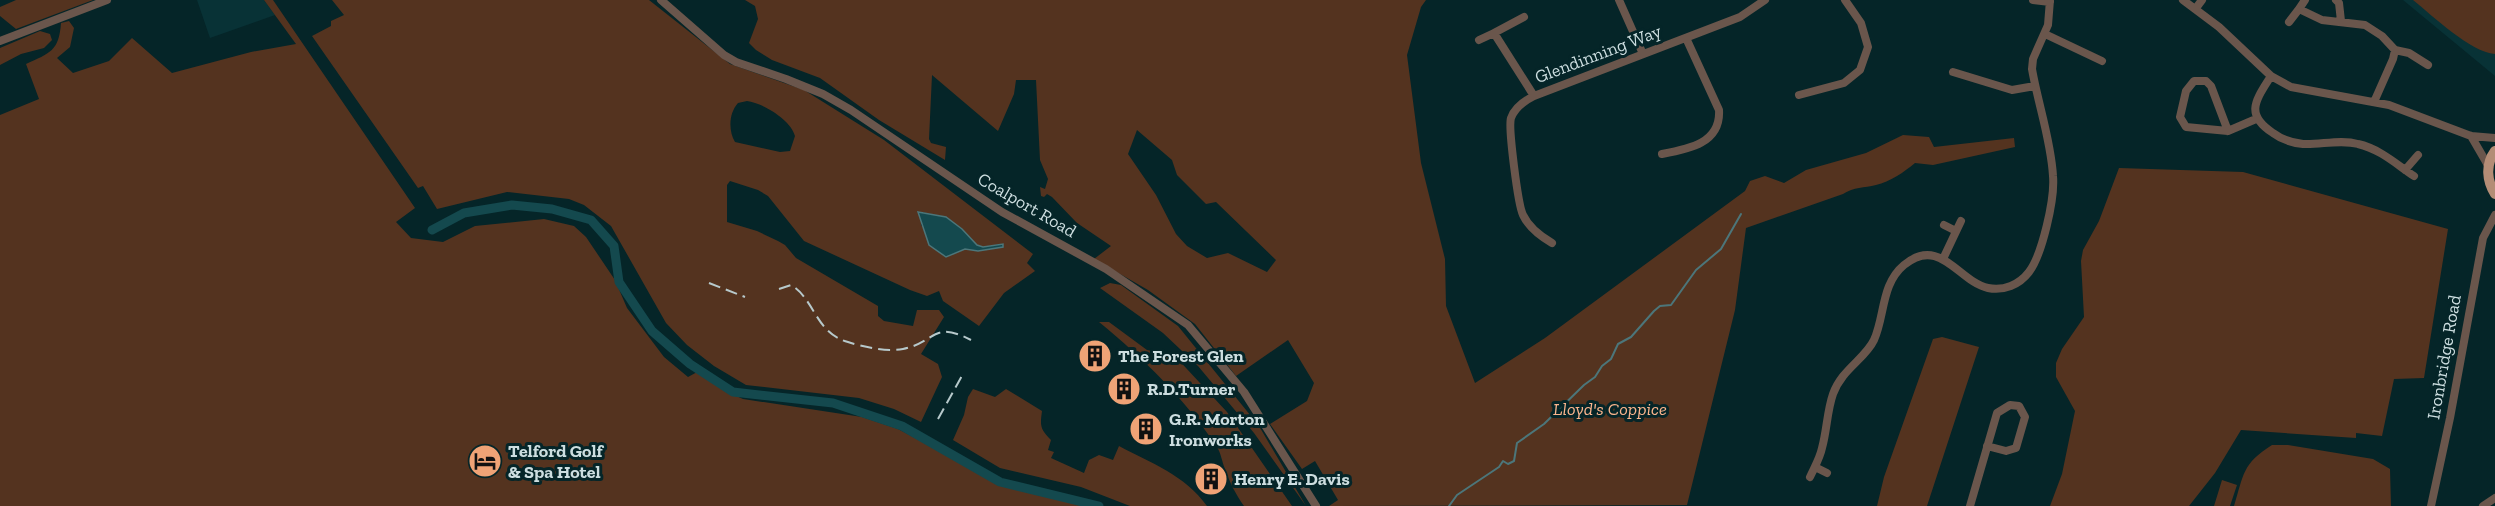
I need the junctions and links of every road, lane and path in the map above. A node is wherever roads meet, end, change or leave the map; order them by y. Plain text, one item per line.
1 (107, 0) edge
2 (661, 0) edge
3 (1619, 0) edge
4 (1765, 0) edge
5 (1845, 0) edge
6 (2033, 0) edge
7 (2183, 0) edge
8 (2202, 0) edge
9 (2305, 0) edge
10 (2336, 0) edge
11 (2050, 1) edge
12 (2196, 8) junction
13 (2299, 9) junction
14 (1524, 17) dead end
15 (2341, 21) junction
16 (2289, 22) dead end
17 (1494, 33) junction
18 (2045, 34) junction
19 (1686, 38) junction
20 (1479, 40) dead end
21 (0, 41) edge
22 (2395, 50) junction
23 (1643, 54) junction
24 (2102, 61) dead end
25 (2428, 64) dead end
26 (1953, 72) dead end
27 (2271, 76) junction
28 (2035, 86) junction
29 (1799, 95) dead end
30 (1534, 96) junction
31 (2374, 102) junction
32 (2256, 120) junction
33 (2228, 131) junction
34 (2471, 136) junction
35 (2495, 138) edge
36 (2495, 152) edge
37 (1662, 154) dead end
38 (2418, 154) dead end
39 (2489, 166) junction
40 (2405, 170) junction
41 (2414, 176) dead end
42 (2495, 194) edge
43 (2495, 215) edge
44 (1961, 221) dead end
45 (1944, 225) dead end
46 (1956, 231) junction
47 (1552, 243) dead end
48 (1943, 259) junction
49 (1988, 446) junction
50 (1815, 467) junction
51 (1827, 473) dead end
52 (1810, 477) dead end
53 (2494, 500) edge
54 (1316, 506) edge
55 (1970, 506) edge
56 (2431, 506) edge
57 (2483, 506) edge

1 - 21 street
2 - 54 street, Coalport Road
3 - 23 street
4 - 19 street, Glendinning Way
5 - 29 street
6 - 11 street
7 - 12 street
8 - 12 street
9 - 13 street
10 - 15 street
11 - 18 street
12 - 27 street
13 - 15 street
13 - 16 street
14 - 17 street
15 - 22 street
17 - 20 street
17 - 30 street
18 - 24 street
18 - 28 street
19 - 23 street, Glendinning Way
19 - 37 street
22 - 25 street
22 - 31 street
23 - 30 street, Glendinning Way
26 - 28 street
27 - 31 street
27 - 32 street
28 - 48 street
30 - 47 street, Glendinning Way
31 - 34 street
32 - 33 street
32 - 40 street
33 - 33 street
34 - 35 street
34 - 39 street
36 - 39 main road
38 - 40 street
39 - 42 main road
40 - 41 street
43 - 56 street, Ironbridge Road
44 - 46 street
45 - 46 street
46 - 48 street
48 - 50 street
49 - 49 street
49 - 55 street
50 - 51 street
50 - 52 street
53 - 57 street

